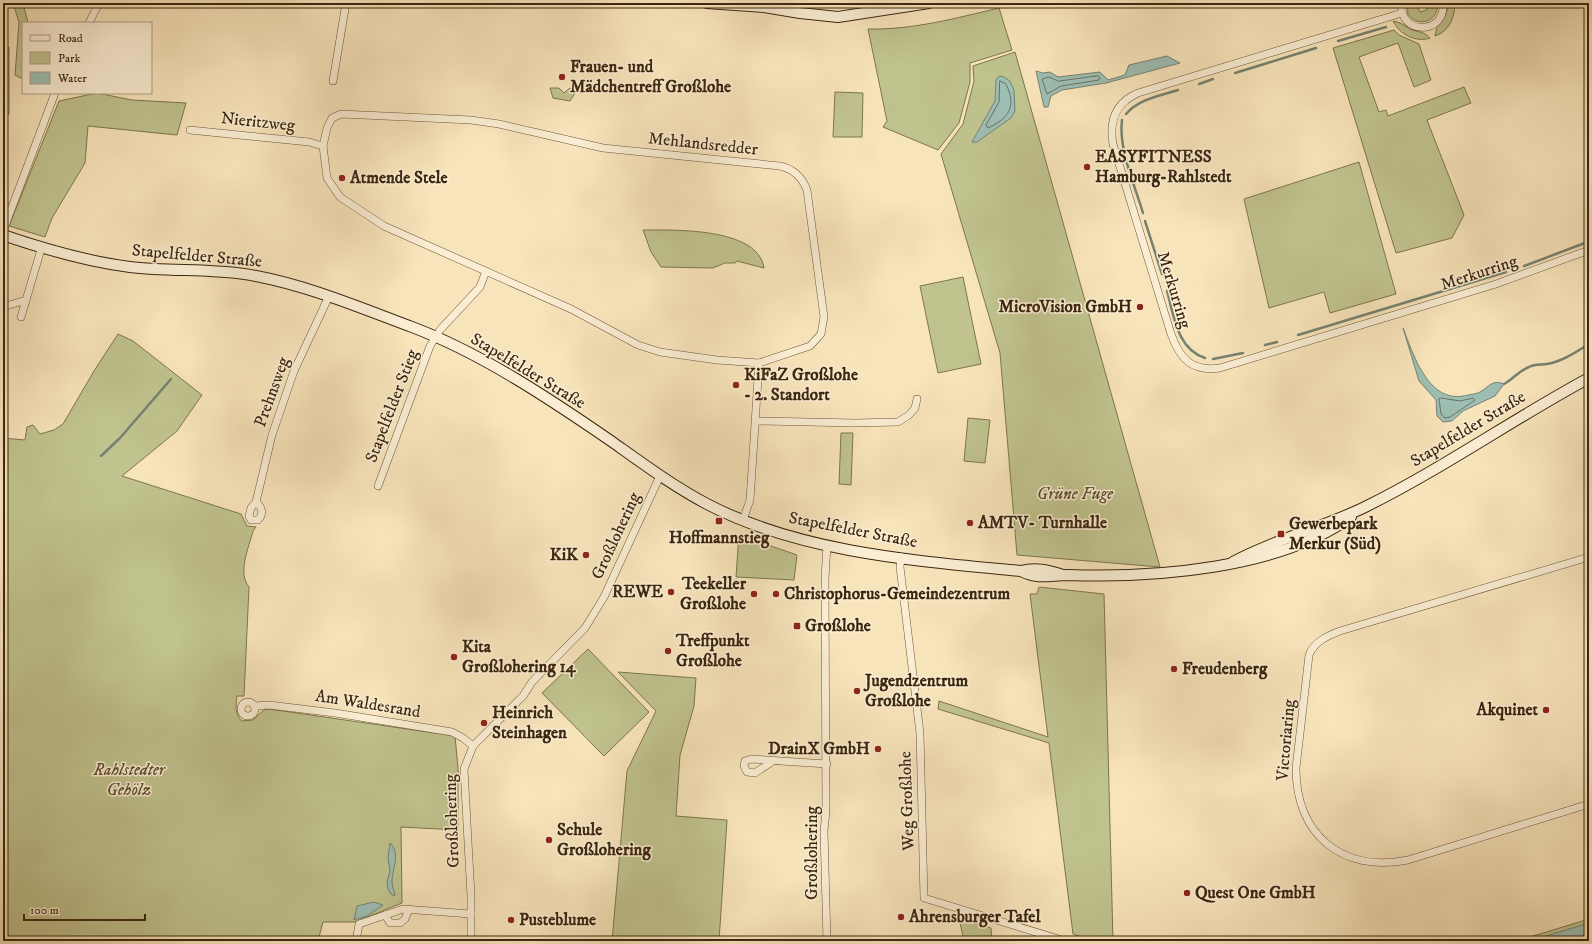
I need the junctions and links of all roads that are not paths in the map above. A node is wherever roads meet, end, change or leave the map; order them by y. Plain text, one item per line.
1 (99, 3) edge
2 (346, 3) edge
3 (707, 3) edge
4 (929, 3) edge
5 (1402, 3) edge
6 (1443, 3) edge
7 (910, 5) edge
8 (1402, 13) junction
9 (90, 22) edge
10 (333, 82) dead end
11 (55, 94) edge
12 (190, 130) dead end
13 (323, 146) junction
14 (3, 231) edge
15 (3, 235) edge
16 (42, 246) junction
17 (1589, 250) edge
18 (486, 271) junction
19 (329, 296) junction
20 (26, 300) junction
21 (3, 307) edge
22 (21, 317) dead end
23 (435, 337) junction
24 (759, 363) junction
25 (1589, 378) edge
26 (917, 399) dead end
27 (756, 421) junction
28 (660, 476) junction
29 (378, 486) dead end
30 (256, 502) dead end
31 (1363, 508) junction
32 (743, 520) junction
33 (827, 546) junction
34 (901, 557) junction
35 (1589, 557) edge
36 (1233, 562) junction
37 (254, 706) dead end
38 (473, 746) junction
39 (773, 761) dead end
40 (827, 764) junction
41 (1589, 804) edge
42 (408, 910) junction
43 (471, 914) junction
44 (384, 915) junction
45 (356, 941) edge
46 (471, 941) edge
47 (826, 941) edge
48 (1065, 941) edge

1 - 9 street
2 - 10 street
3 - 7 street
4 - 7 street
5 - 8 street
6 - 8 street
8 - 17 street, Merkurring
11 - 14 street
12 - 13 street, Nieritzweg
13 - 18 street, Mehlandsredder
13 - 24 street, Mehlandsredder
15 - 16 street, Stapelfelder Straße
16 - 19 street, Stapelfelder Straße
16 - 20 street
18 - 23 street
18 - 24 street, Mehlandsredder
19 - 23 street, Stapelfelder Straße
19 - 30 street, Prehnsweg
20 - 21 street
20 - 22 street
23 - 28 street, Stapelfelder Straße
23 - 29 street, Stapelfelder Stieg
24 - 27 street
25 - 31 street, Stapelfelder Straße
26 - 27 street
27 - 32 street
28 - 32 street, Stapelfelder Straße
28 - 38 street, Großlohering
31 - 36 street, Stapelfelder Straße
31 - 36 street, Stapelfelder Straße
32 - 33 street, Stapelfelder Straße
33 - 34 street, Stapelfelder Straße
33 - 40 street, Großlohering
34 - 36 street, Stapelfelder Straße
34 - 48 street, Weg Großlohe
35 - 41 street, Victoriaring
37 - 38 street, Am Waldesrand
38 - 43 street, Großlohering
39 - 40 street
40 - 47 street, Großlohering
42 - 43 street
42 - 44 street
42 - 44 street
43 - 46 street, Großlohering
44 - 45 street

